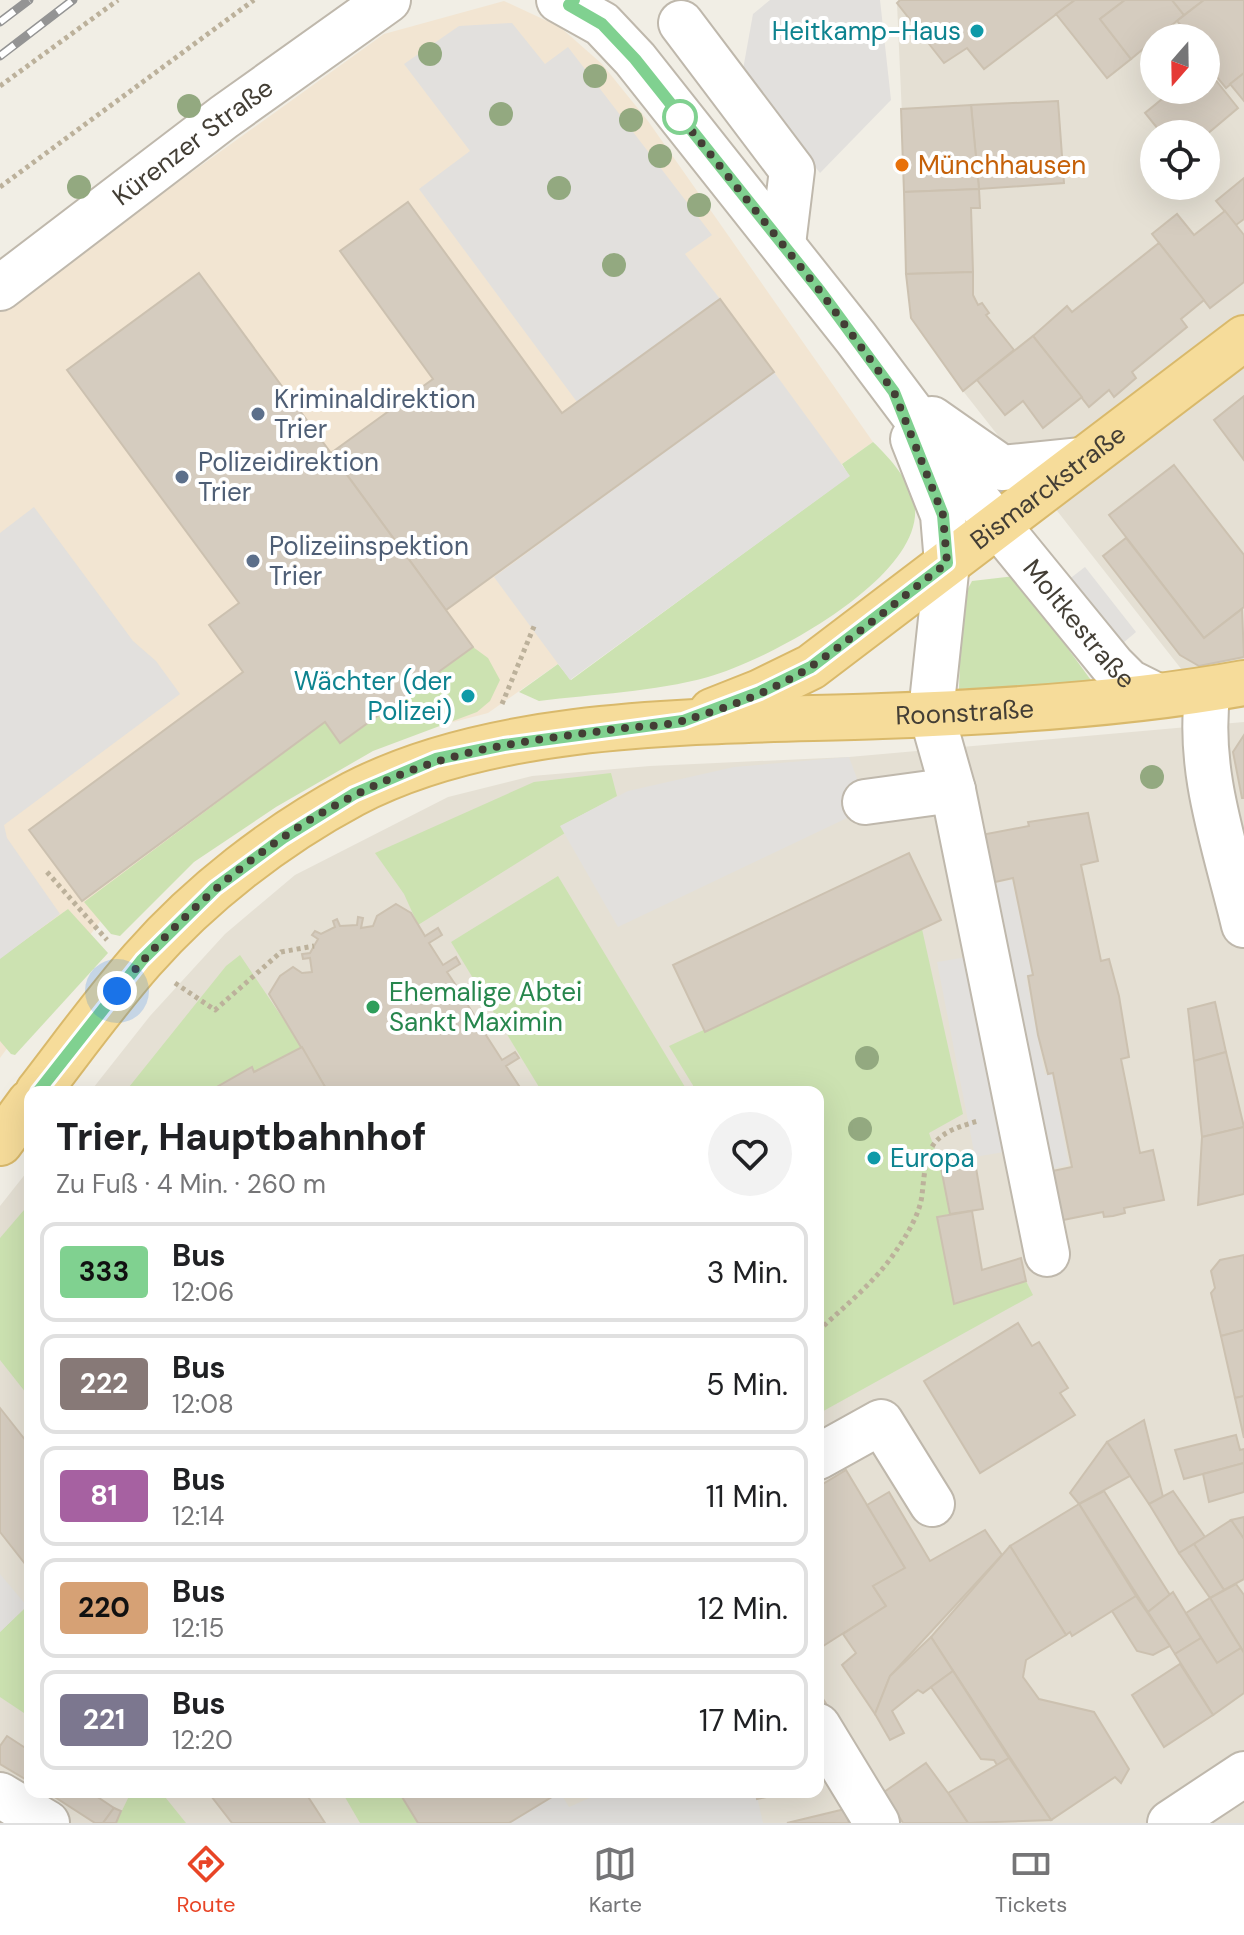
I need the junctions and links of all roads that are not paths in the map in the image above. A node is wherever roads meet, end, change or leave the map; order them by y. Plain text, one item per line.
1 (388, 0) edge
2 (567, 2) edge
3 (695, 12) edge
4 (635, 59) junction
5 (783, 244) junction
6 (0, 288) edge
7 (1244, 338) edge
8 (894, 392) junction
9 (1082, 460) junction
10 (998, 524) junction
11 (947, 563) junction
12 (1226, 686) edge
13 (1155, 695) junction
14 (931, 712) junction
15 (683, 721) junction
16 (953, 790) junction
17 (865, 802) dead end
18 (1244, 925) edge
19 (43, 1086) edge
20 (24, 1110) edge
21 (0, 1143) edge
22 (1047, 1254) dead end
23 (824, 1454) edge
24 (932, 1504) dead end
25 (824, 1736) edge
26 (1244, 1774) edge
27 (0, 1795) edge
28 (47, 1823) edge
29 (877, 1823) edge
30 (1170, 1823) edge

1 - 6 street, Kürenzer Straße
2 - 4 street
3 - 4 street
3 - 5 street
4 - 5 street, Moltkestraße
5 - 8 street, Moltkestraße
7 - 9 main road, Bismarckstraße
8 - 9 street, Moltkestraße
8 - 10 street, Moltkestraße
8 - 11 street, Moltkestraße
9 - 10 main road, Bismarckstraße
10 - 11 main road, Bismarckstraße
10 - 13 street, Moltkestraße
11 - 14 street, Moltkestraße
11 - 15 main road, Bismarckstraße
12 - 13 main road, Roonstraße
12 - 18 street
13 - 14 main road, Roonstraße
14 - 15 main road, Roonstraße
14 - 16 street
15 - 19 main road
16 - 17 street
16 - 22 street
20 - 21 main road
23 - 24 street
25 - 29 street
26 - 30 street
27 - 28 street

